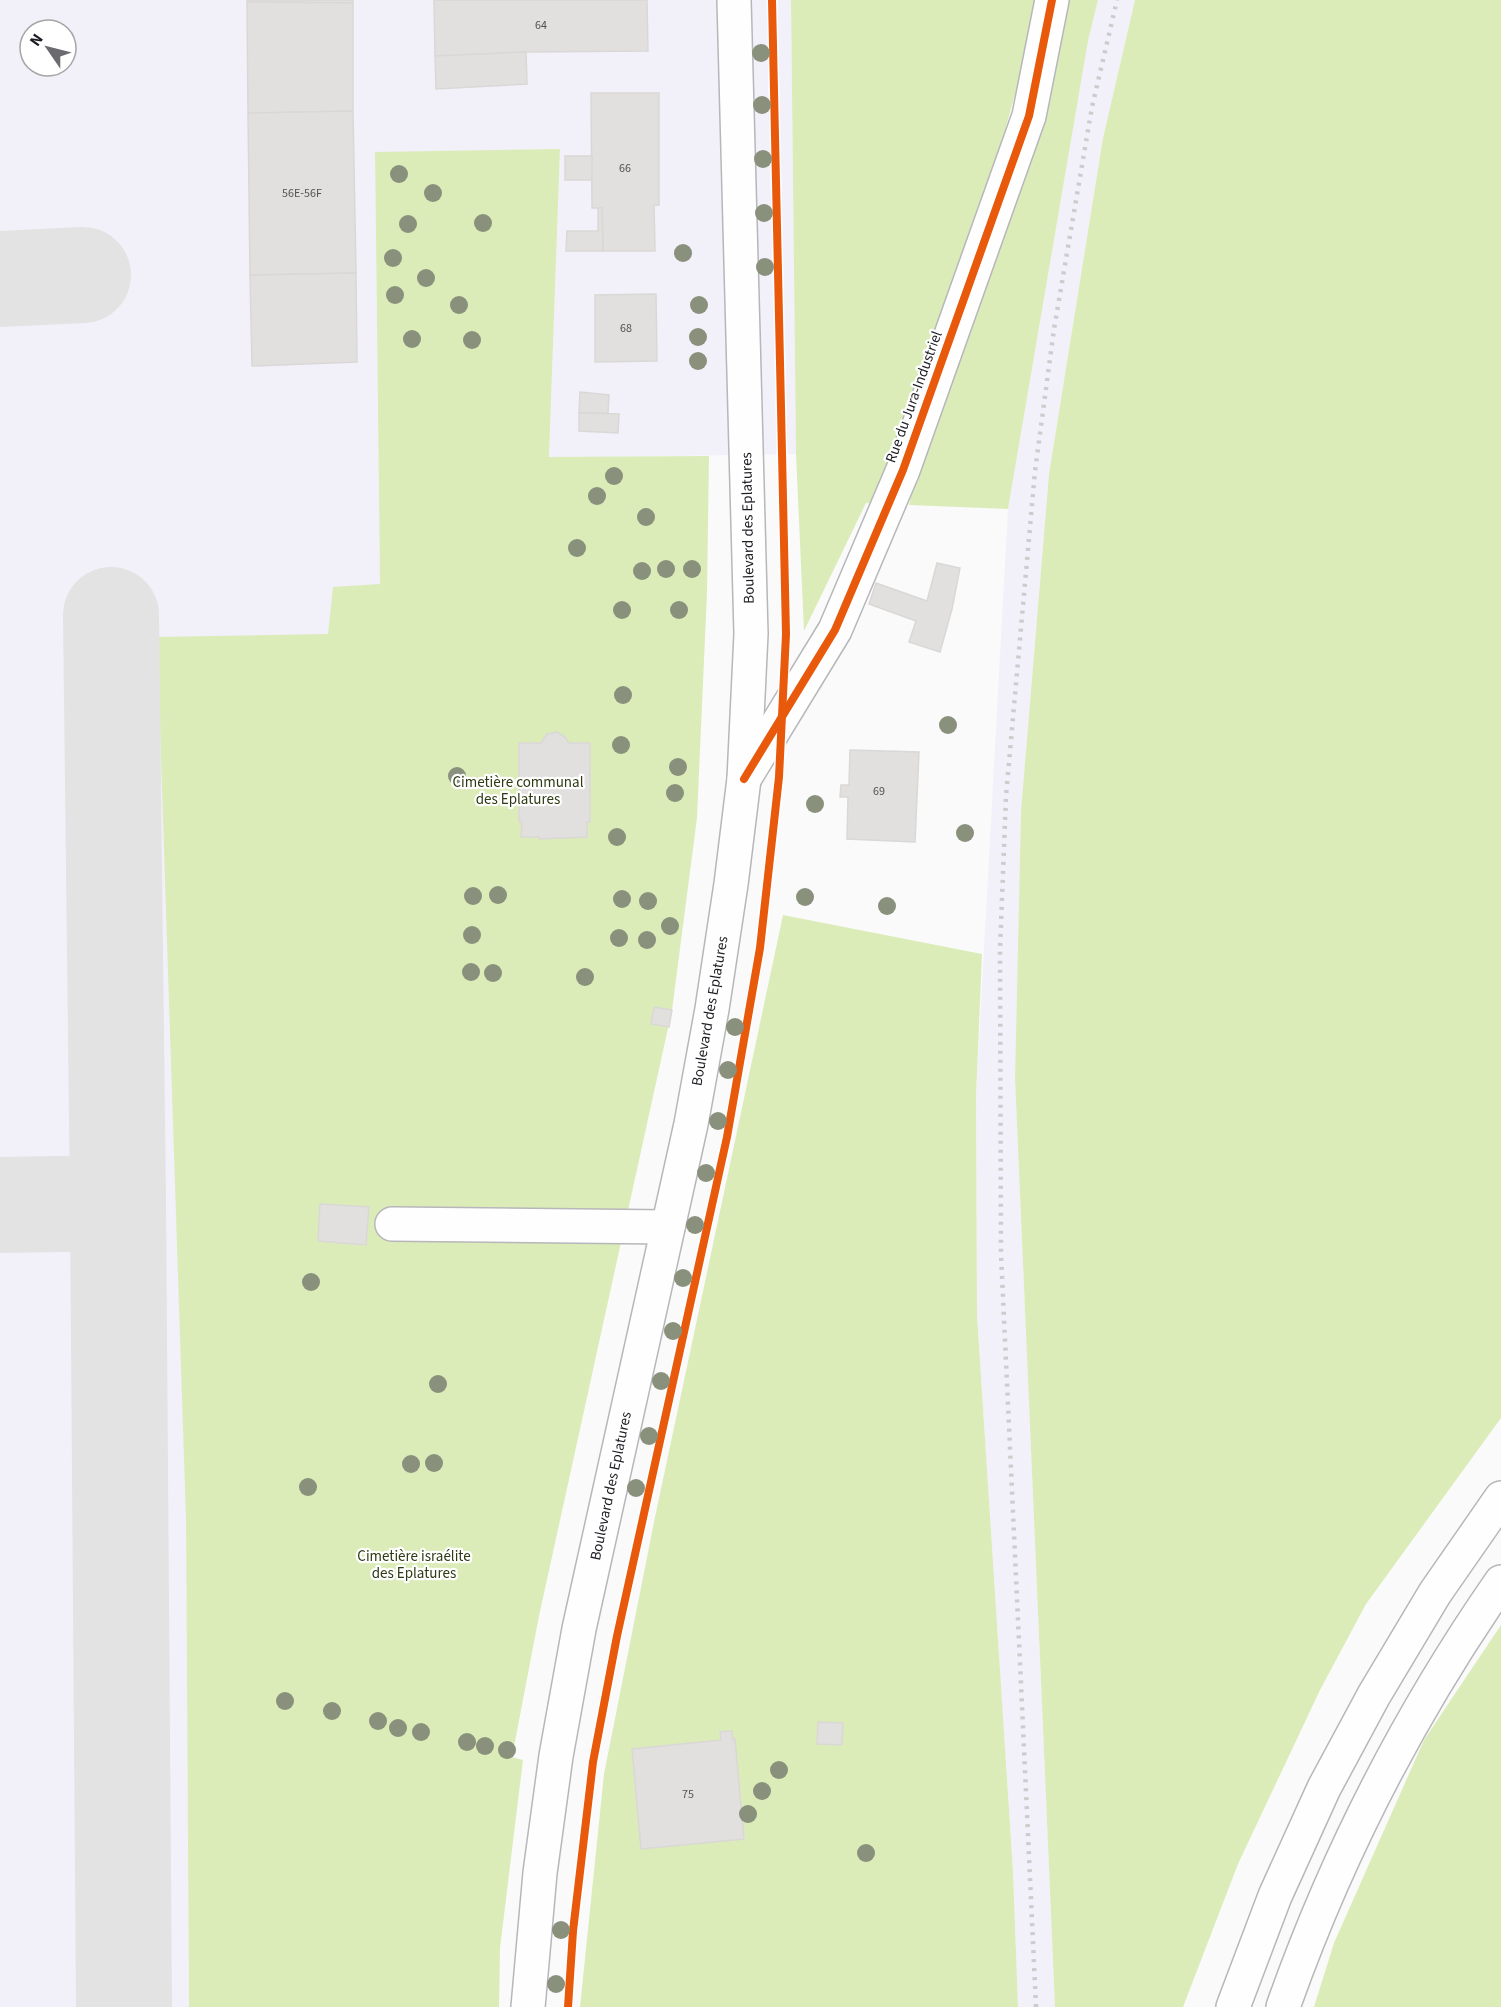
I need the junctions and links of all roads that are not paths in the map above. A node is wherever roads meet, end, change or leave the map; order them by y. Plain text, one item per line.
1 (734, 0) edge
2 (1052, 0) edge
3 (744, 779) junction
4 (392, 1224) dead end
5 (668, 1227) junction
6 (1501, 1498) edge
7 (1501, 1582) edge
8 (528, 2007) edge
9 (1233, 2007) edge
10 (1283, 2007) edge

1 - 3 main road, Boulevard des Eplatures
2 - 3 main road, Rue du Jura-Industriel
3 - 5 main road, Boulevard des Eplatures
4 - 5 main road
5 - 8 main road, Boulevard des Eplatures
6 - 9 main road
7 - 10 main road

